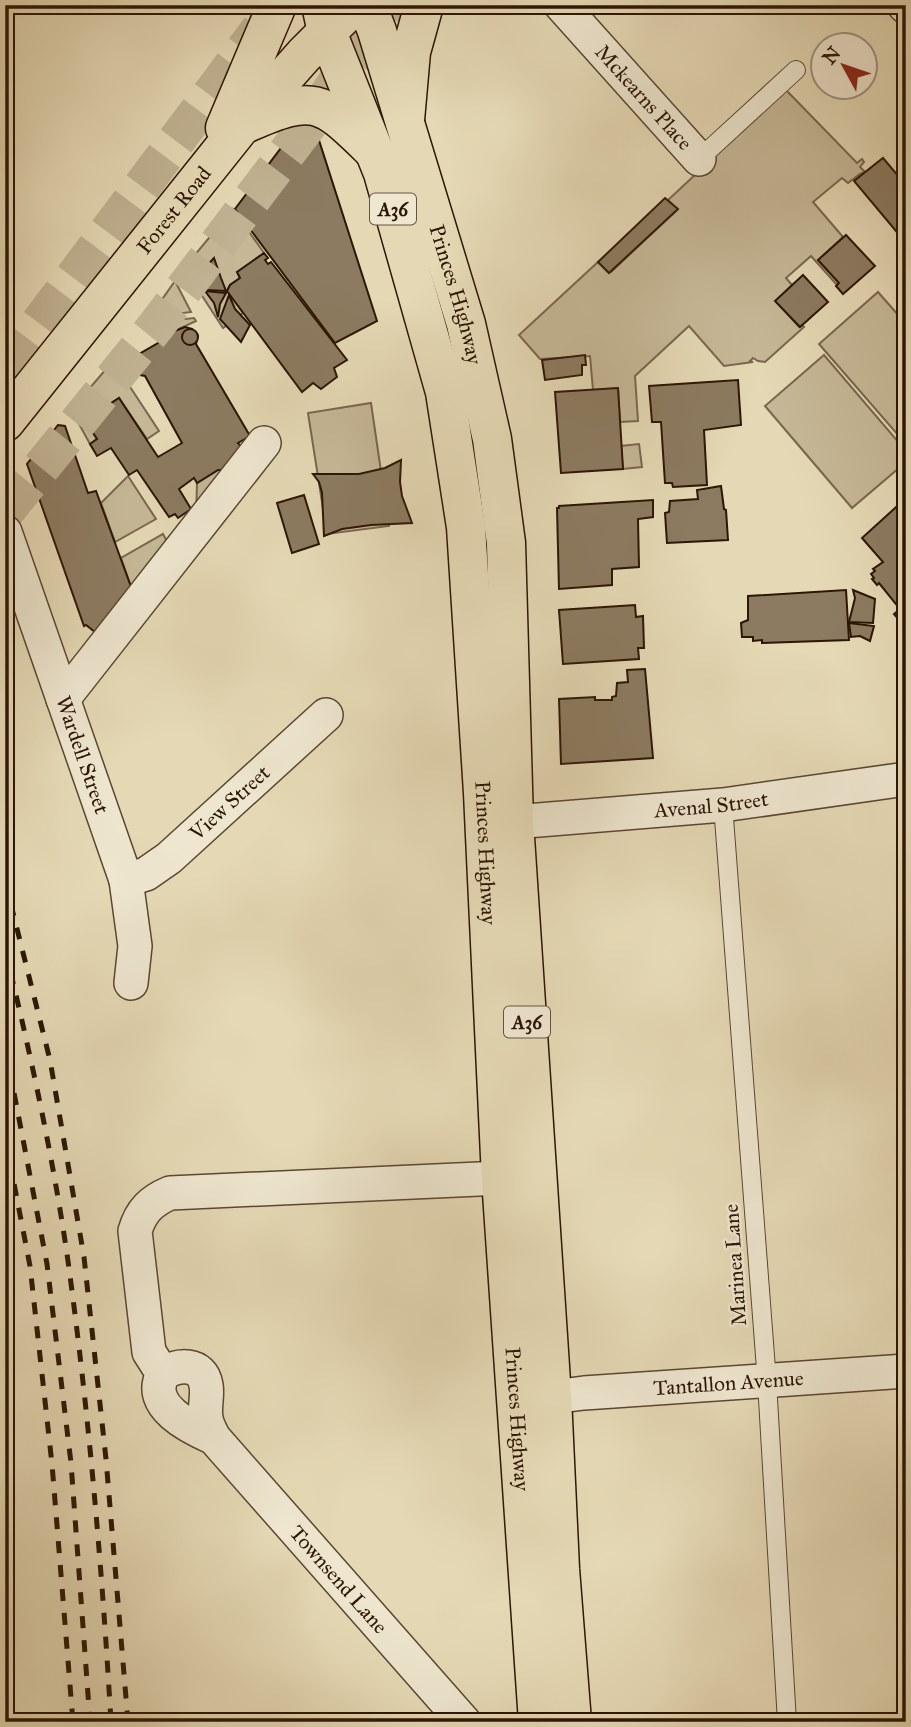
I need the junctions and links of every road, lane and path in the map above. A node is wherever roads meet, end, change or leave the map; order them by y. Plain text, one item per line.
1 (276, 5) edge
2 (354, 5) edge
3 (367, 5) edge
4 (424, 5) edge
5 (561, 5) edge
6 (324, 18) edge
7 (796, 70) dead end
8 (405, 121) junction
9 (242, 125) junction
10 (375, 152) junction
11 (699, 159) joint
12 (203, 175) junction
13 (5, 422) edge
14 (264, 443) dead end
15 (5, 532) edge
16 (63, 699) junction
17 (326, 715) dead end
18 (906, 779) edge
19 (723, 805) junction
20 (513, 822) junction
21 (126, 880) junction
22 (131, 983) dead end
23 (501, 1178) junction
24 (906, 1371) edge
25 (163, 1374) junction
26 (767, 1381) junction
27 (552, 1398) junction
28 (214, 1438) junction
29 (543, 1720) edge
30 (464, 1722) edge
31 (788, 1722) edge

1 - 12 main road
2 - 6 main road, Forest Road
3 - 8 main road, Princes Highway / A36
4 - 8 main road
5 - 11 street, Mckearns Place
6 - 9 main road, Forest Road
6 - 10 main road, Princes Highway / A36
7 - 11 lane
8 - 20 main road, Princes Highway / A36
9 - 10 main road
9 - 12 main road, Forest Road
10 - 23 main road, Princes Highway / A36
12 - 13 main road, Forest Road
14 - 16 street
15 - 16 street, Wardell Street
16 - 21 street, Wardell Street
17 - 21 street, View Street
18 - 19 street, Avenal Street
19 - 20 street, Avenal Street
19 - 26 lane, Marinea Lane
20 - 27 main road, Princes Highway / A36
21 - 22 street, Wardell Street
23 - 25 street
23 - 29 main road, Princes Highway / A36
24 - 26 street, Tantallon Avenue
25 - 28 street, Townsend Lane
25 - 28 street, Townsend Lane
26 - 27 street, Tantallon Avenue
26 - 31 lane, Marinea Lane
27 - 29 main road, Princes Highway / A36
28 - 30 street, Townsend Lane

